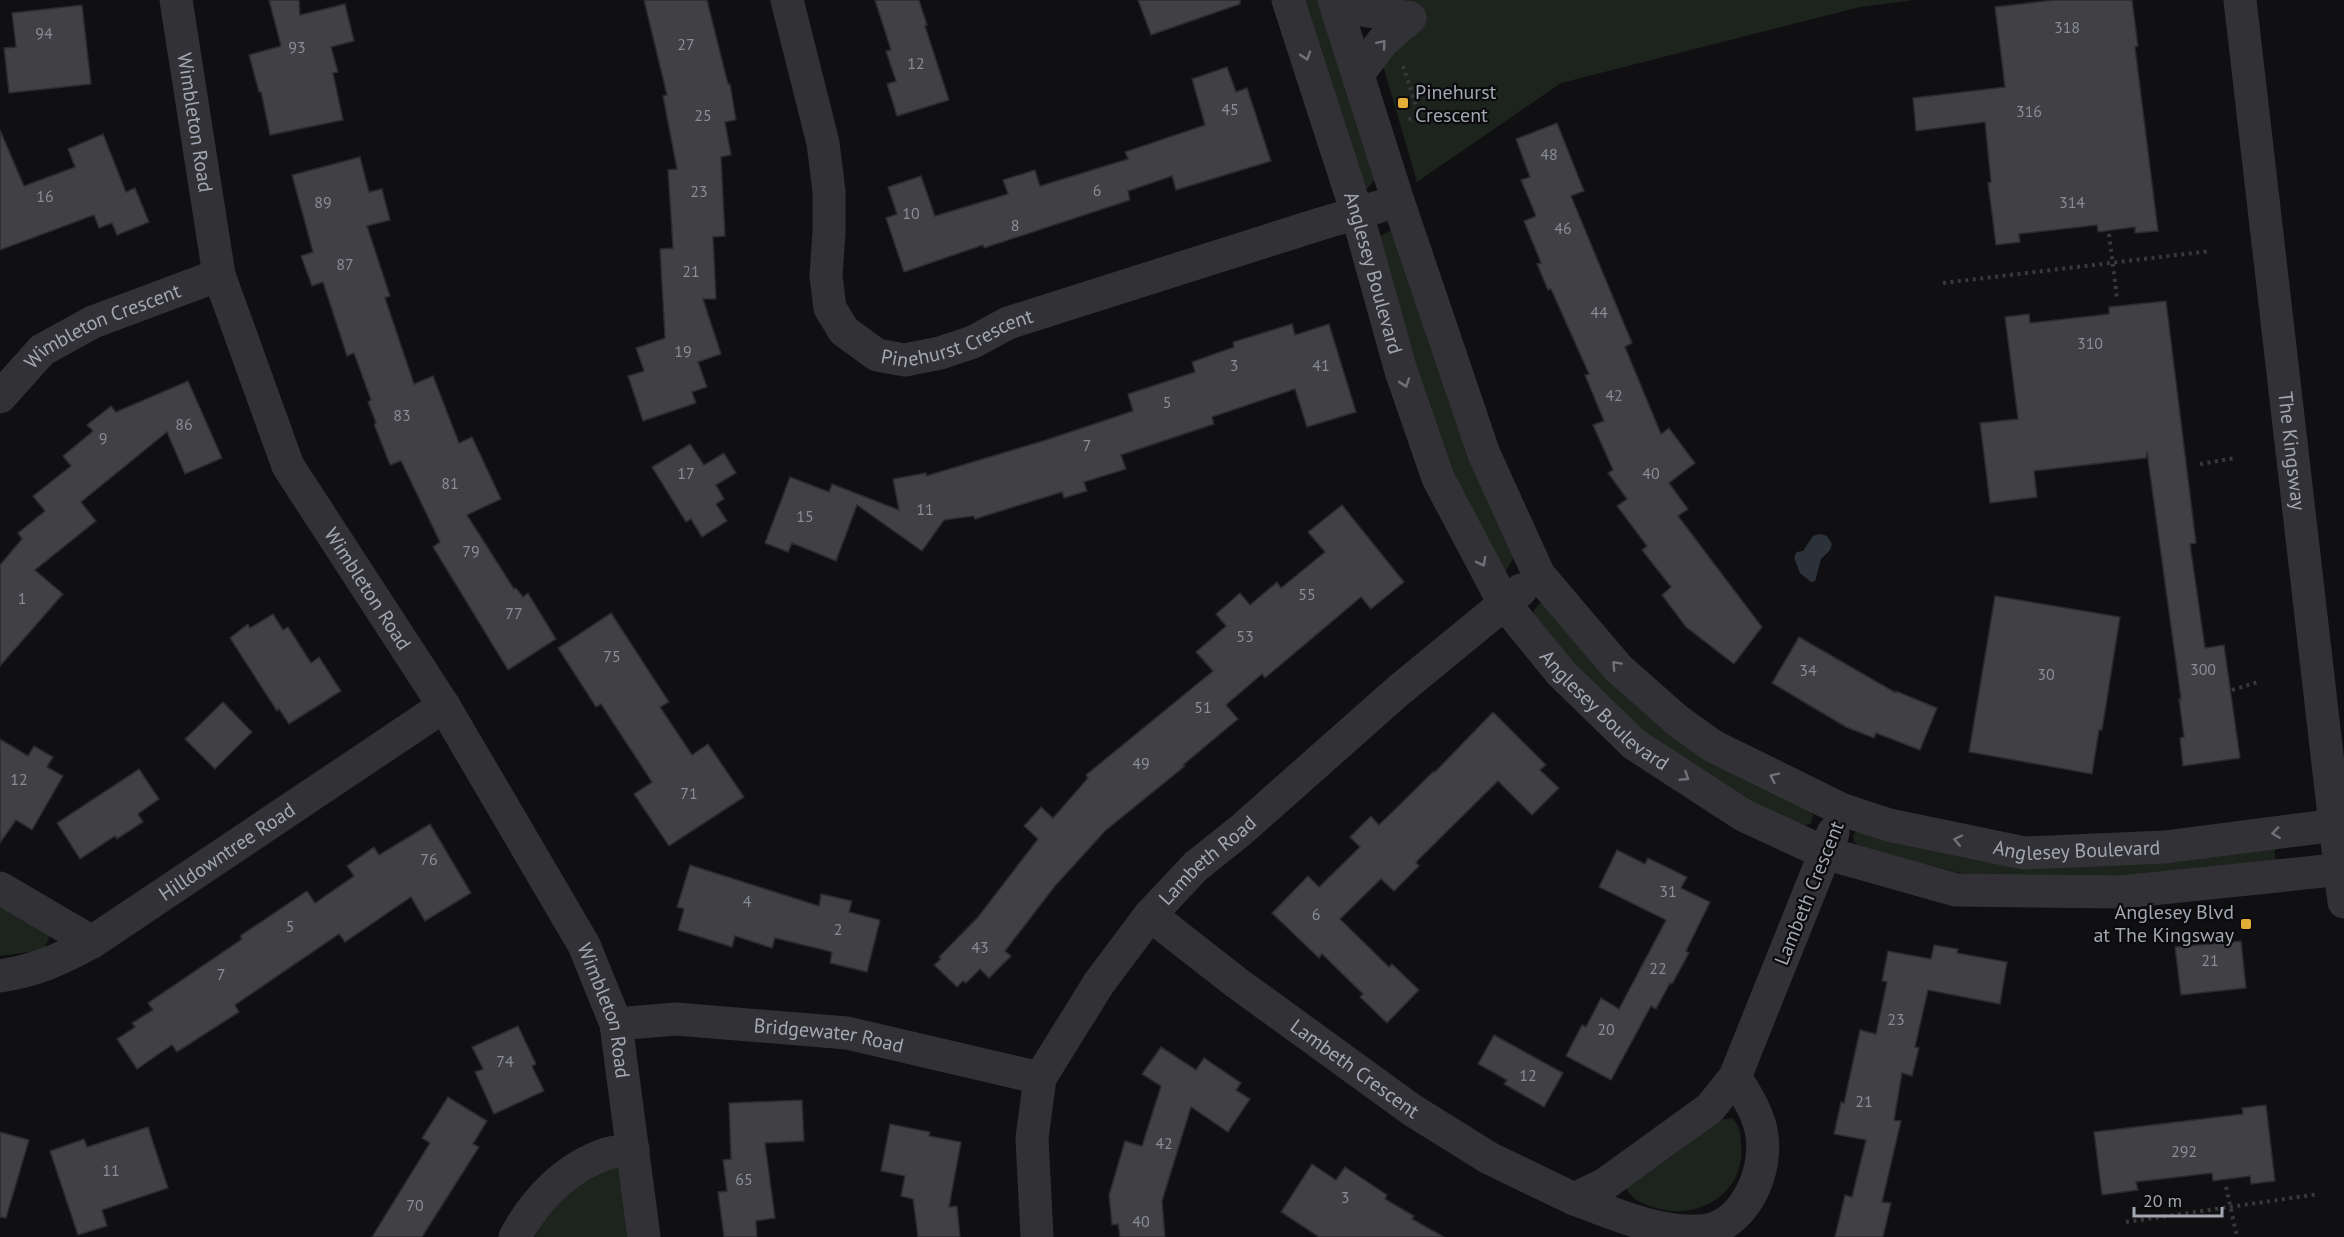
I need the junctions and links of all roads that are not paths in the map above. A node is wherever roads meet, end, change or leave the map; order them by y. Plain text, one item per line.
1 (176, 0) edge
2 (787, 0) edge
3 (1288, 0) edge
4 (1334, 0) edge
5 (1346, 0) edge
6 (2240, 0) edge
7 (1358, 74) junction
8 (1398, 201) junction
9 (1357, 213) junction
10 (219, 275) junction
11 (0, 397) edge
12 (1539, 575) junction
13 (1504, 603) junction
14 (444, 706) junction
15 (1843, 810) junction
16 (2339, 824) edge
17 (1825, 853) junction
18 (2342, 869) edge
19 (0, 888) edge
20 (2344, 902) edge
21 (1150, 915) junction
22 (92, 942) junction
23 (0, 976) edge
24 (616, 1024) junction
25 (1735, 1077) junction
26 (1040, 1078) junction
27 (633, 1149) junction
28 (1574, 1199) junction
29 (515, 1237) edge
30 (644, 1237) edge
31 (1037, 1237) edge

1 - 10 street, Wimbleton Road
2 - 9 street, Pinehurst Crescent
3 -> 9 street, Anglesey Boulevard
4 - 7 street, Anglesey Boulevard
7 -> 5 street
6 - 16 street, The Kingsway
7 - 8 street, Anglesey Boulevard
8 - 9 street, Pinehurst Crescent
8 - 12 street, Anglesey Boulevard
9 -> 13 street, Anglesey Boulevard
10 - 11 street, Wimbleton Crescent
10 - 14 street, Wimbleton Road
12 - 13 street, Lambeth Road
15 -> 12 street, Anglesey Boulevard
13 -> 17 street, Anglesey Boulevard
13 - 21 street, Lambeth Road
14 - 22 street, Hilldowntree Road
14 - 24 street, Wimbleton Road
16 -> 15 street, Anglesey Boulevard
15 - 17 street, Lambeth Crescent
16 - 18 street, The Kingsway
17 - 18 street, Anglesey Boulevard
17 - 25 street, Lambeth Crescent
18 - 20 street, The Kingsway
19 - 22 street
21 - 26 street, Lambeth Road
21 - 28 street, Lambeth Crescent
22 - 23 street, Hilldowntree Road
24 - 26 street, Bridgewater Road
24 - 27 street, Wimbleton Road
25 - 28 street, Lambeth Crescent
25 - 28 street, Lambeth Crescent
26 - 31 street, Lambeth Road
27 - 29 street
27 - 30 street, Wimbleton Road

